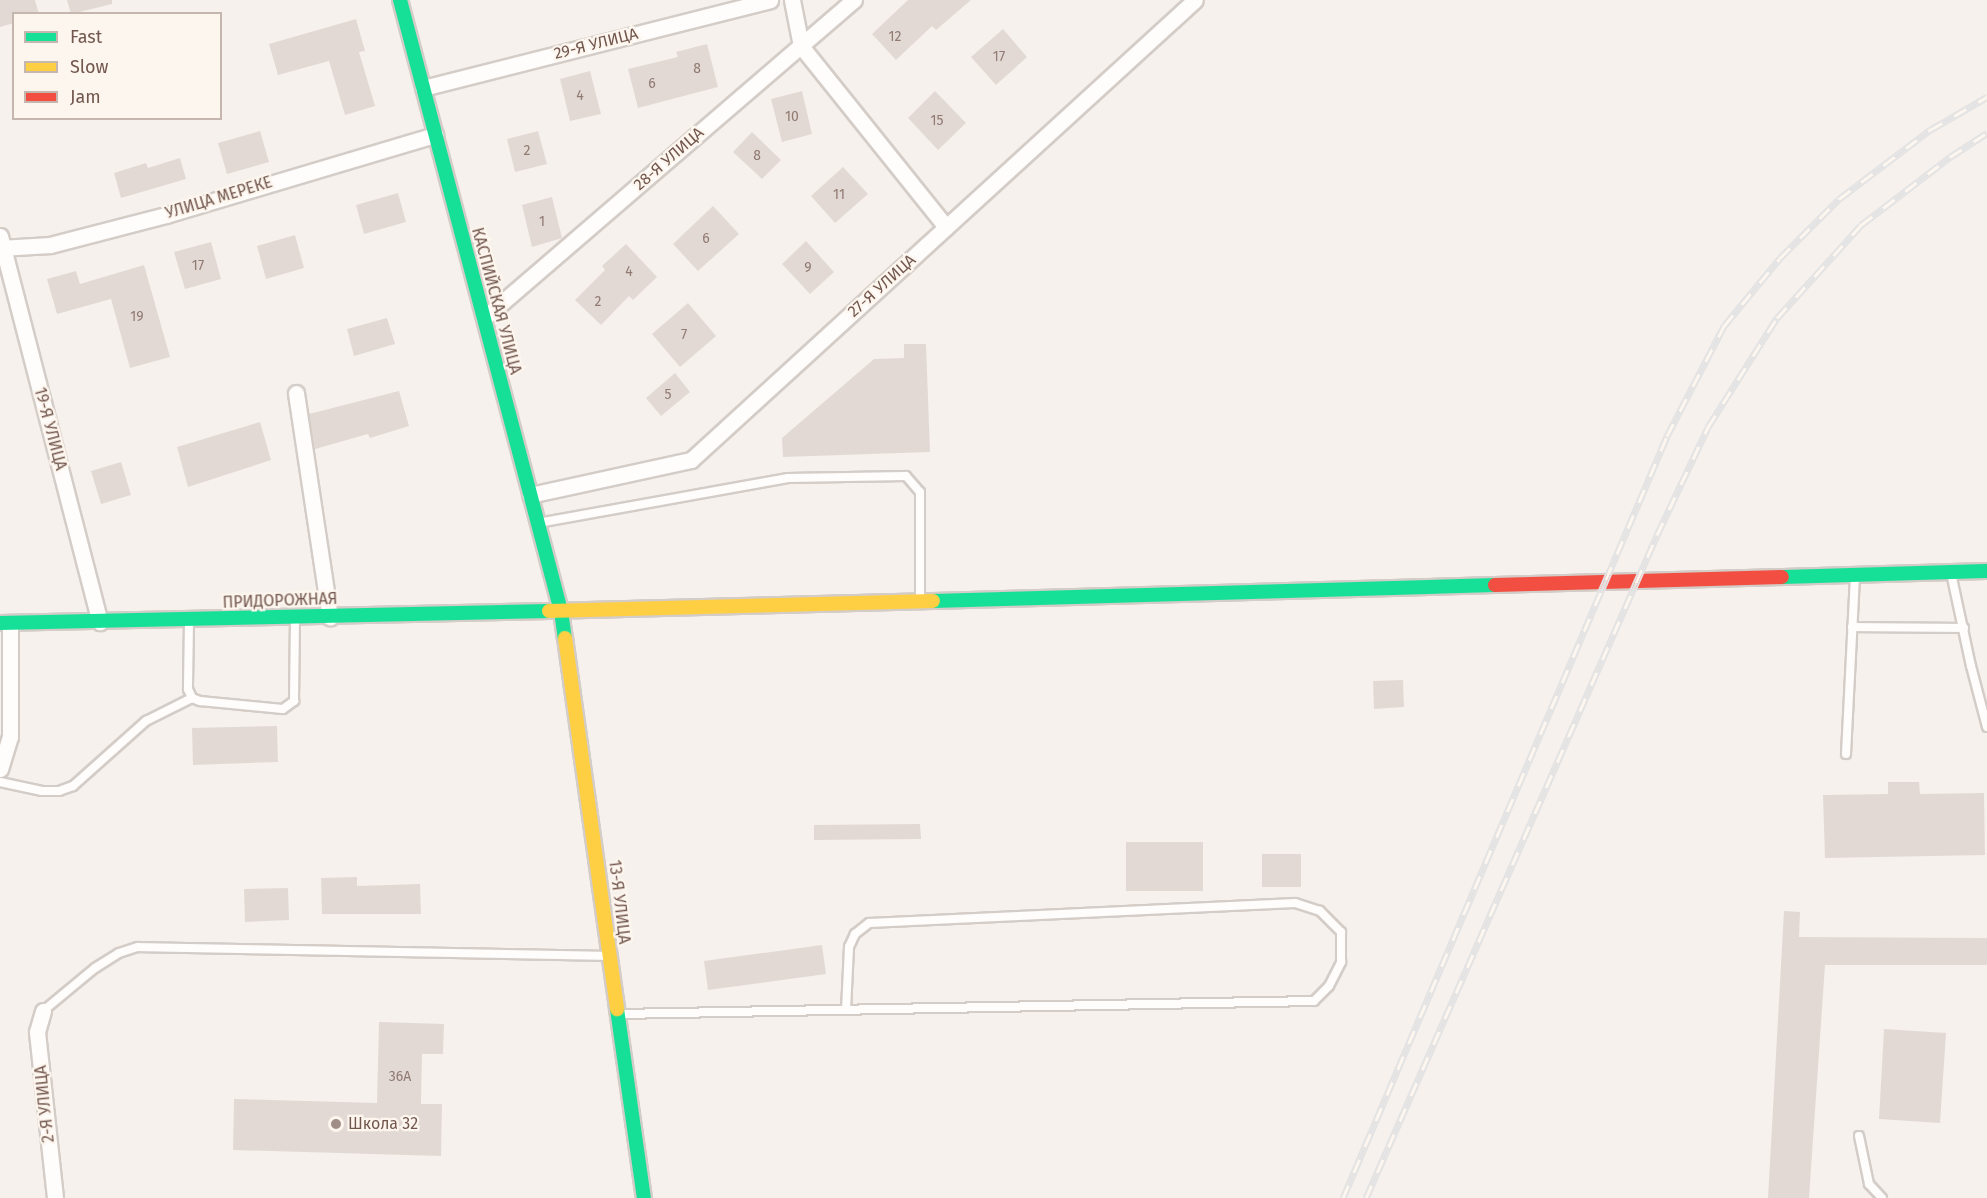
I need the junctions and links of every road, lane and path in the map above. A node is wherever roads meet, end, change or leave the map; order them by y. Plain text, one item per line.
1 (400, 0) edge
2 (770, 0) edge
3 (792, 0) edge
4 (854, 0) edge
5 (1195, 0) edge
6 (801, 46) junction
7 (423, 88) junction
8 (435, 135) junction
9 (946, 227) junction
10 (1, 244) edge
11 (483, 318) junction
12 (296, 393) dead end
13 (530, 495) junction
14 (538, 523) junction
15 (1987, 571) edge
16 (1951, 572) junction
17 (1855, 575) junction
18 (920, 601) junction
19 (561, 611) junction
20 (330, 616) junction
21 (295, 617) junction
22 (189, 620) junction
23 (100, 622) junction
24 (5, 623) edge
25 (1852, 627) junction
26 (1964, 628) junction
27 (192, 698) junction
28 (1987, 727) edge
29 (1846, 754) dead end
30 (0, 769) edge
31 (0, 782) edge
32 (610, 956) junction
33 (846, 1010) junction
34 (44, 1011) joint
35 (618, 1014) junction
36 (1859, 1136) dead end
37 (55, 1198) edge
38 (644, 1198) edge
39 (1882, 1198) edge

1 - 7 street, КАСПИЙСКАЯ УЛИЦА
2 - 7 street, 29-Я УЛИЦА
3 - 6 street
4 - 6 street, 28-Я УЛИЦА
5 - 9 street, 27-Я УЛИЦА
6 - 9 street
6 - 11 street, 28-Я УЛИЦА
7 - 8 street, КАСПИЙСКАЯ УЛИЦА
8 - 10 street, УЛИЦА МЕРЕКЕ
8 - 11 street, КАСПИЙСКАЯ УЛИЦА
9 - 13 street, 27-Я УЛИЦА
10 - 23 street, 19-Я УЛИЦА
11 - 13 street, КАСПИЙСКАЯ УЛИЦА
12 - 20 street
13 - 14 street, КАСПИЙСКАЯ УЛИЦА
14 - 18 lane
14 - 19 street, КАСПИЙСКАЯ УЛИЦА
15 - 16 street, ПРИДОРОЖНАЯ
16 - 17 street, ПРИДОРОЖНАЯ
16 - 26 lane
17 - 18 street, ПРИДОРОЖНАЯ
17 - 25 lane
18 - 19 street, ПРИДОРОЖНАЯ
19 - 20 street, ПРИДОРОЖНАЯ
19 - 32 street, 13-Я УЛИЦА
20 - 21 street, ПРИДОРОЖНАЯ
21 - 22 street, ПРИДОРОЖНАЯ
21 - 27 lane
22 - 23 street, ПРИДОРОЖНАЯ
22 - 27 lane
23 - 24 street, ПРИДОРОЖНАЯ
24 - 30 street
25 - 26 lane
25 - 29 lane
26 - 28 lane
27 - 31 lane
32 - 34 lane
32 - 35 street, 13-Я УЛИЦА
33 - 33 lane
33 - 35 lane
34 - 37 street, 2-Я УЛИЦА
35 - 38 street, 13-Я УЛИЦА
36 - 39 lane

